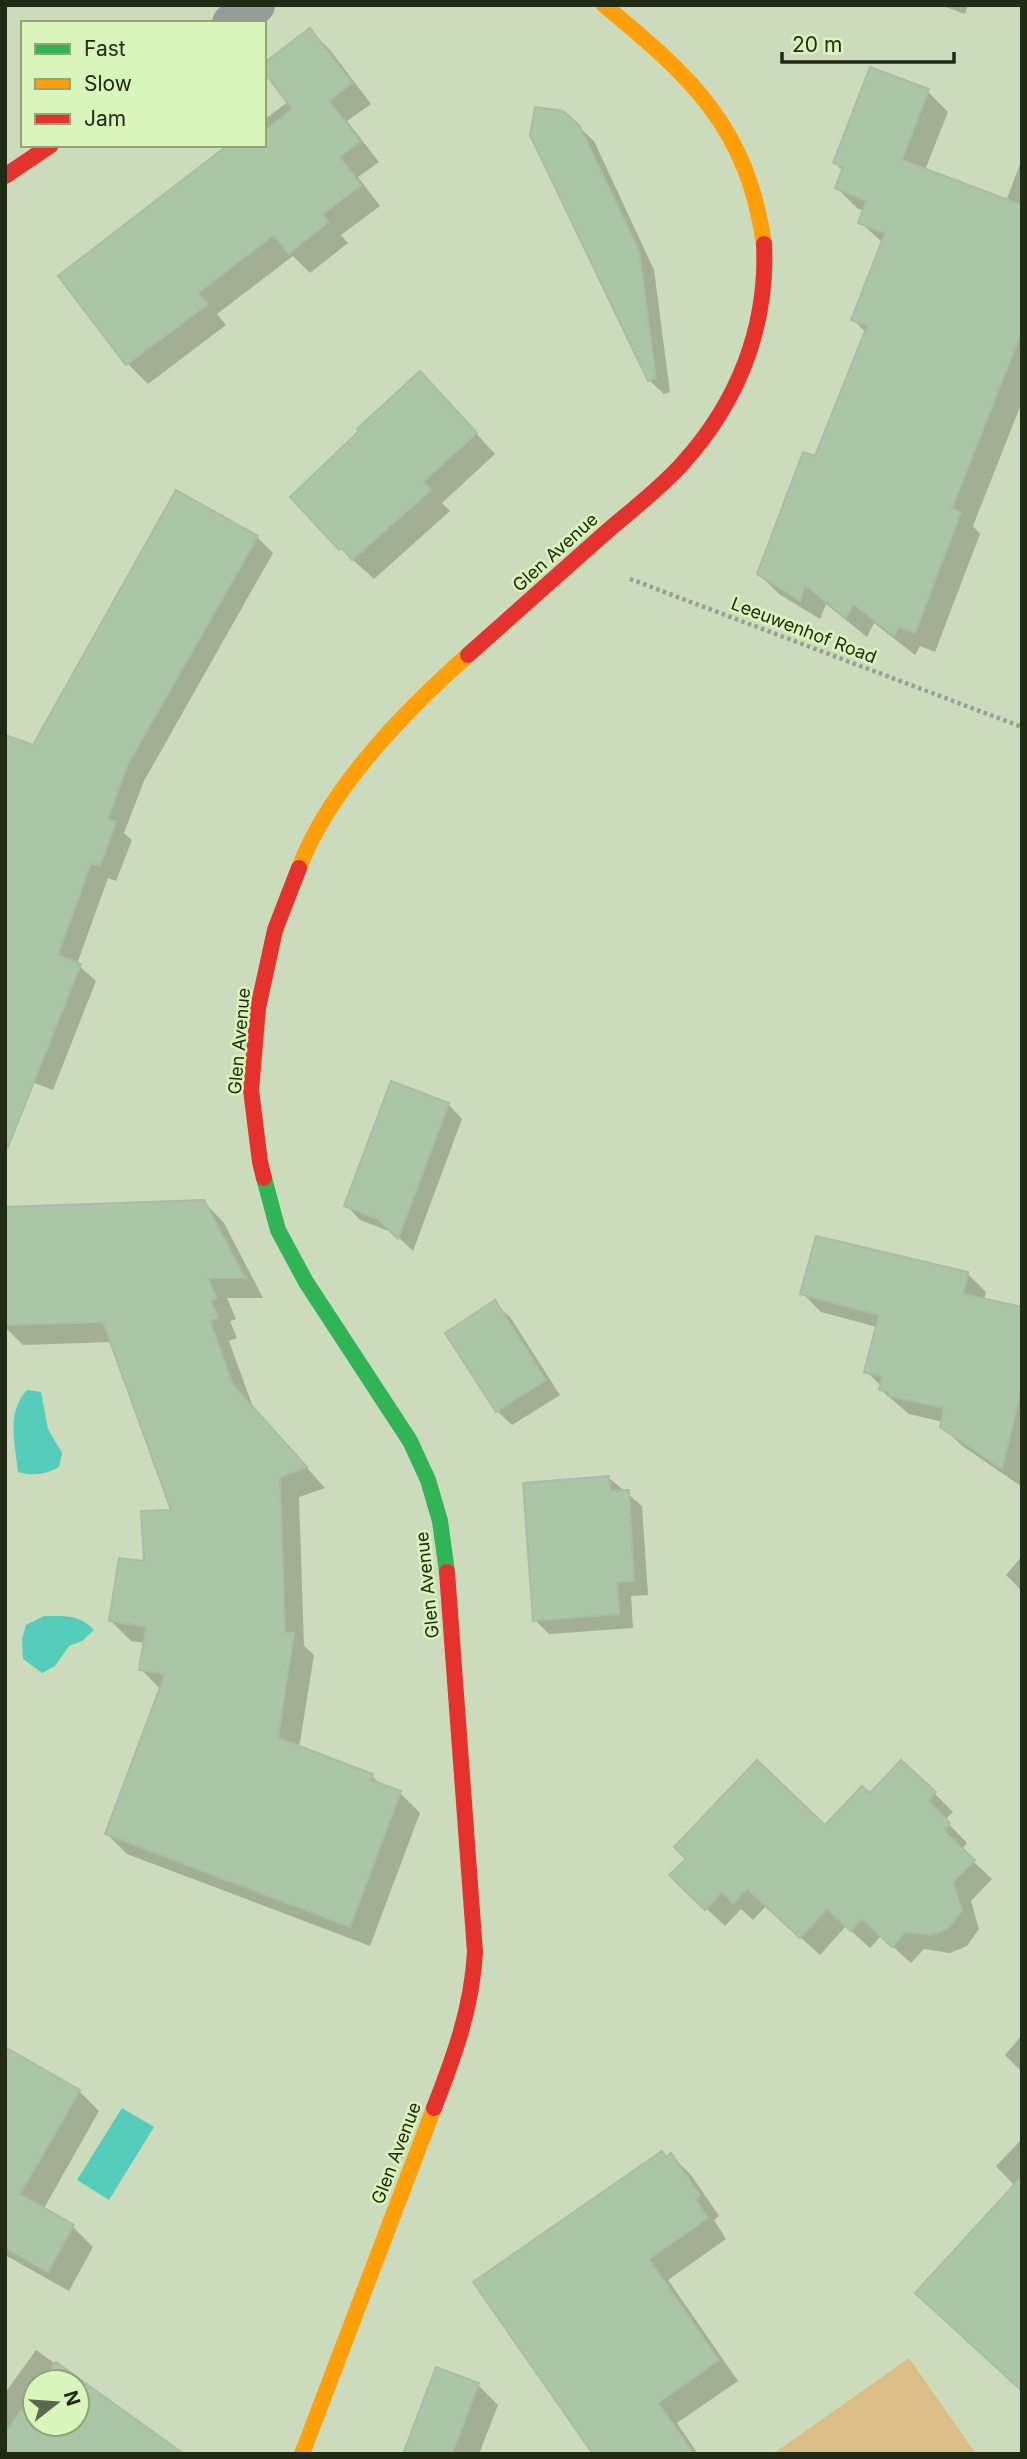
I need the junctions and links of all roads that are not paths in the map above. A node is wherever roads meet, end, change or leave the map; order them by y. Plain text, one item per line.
1 (256, 5) edge
2 (604, 5) edge
3 (234, 21) edge
4 (48, 147) edge
5 (5, 176) edge
6 (302, 2454) edge

1 - 3 street
2 - 6 street, Glen Avenue
4 - 5 street

